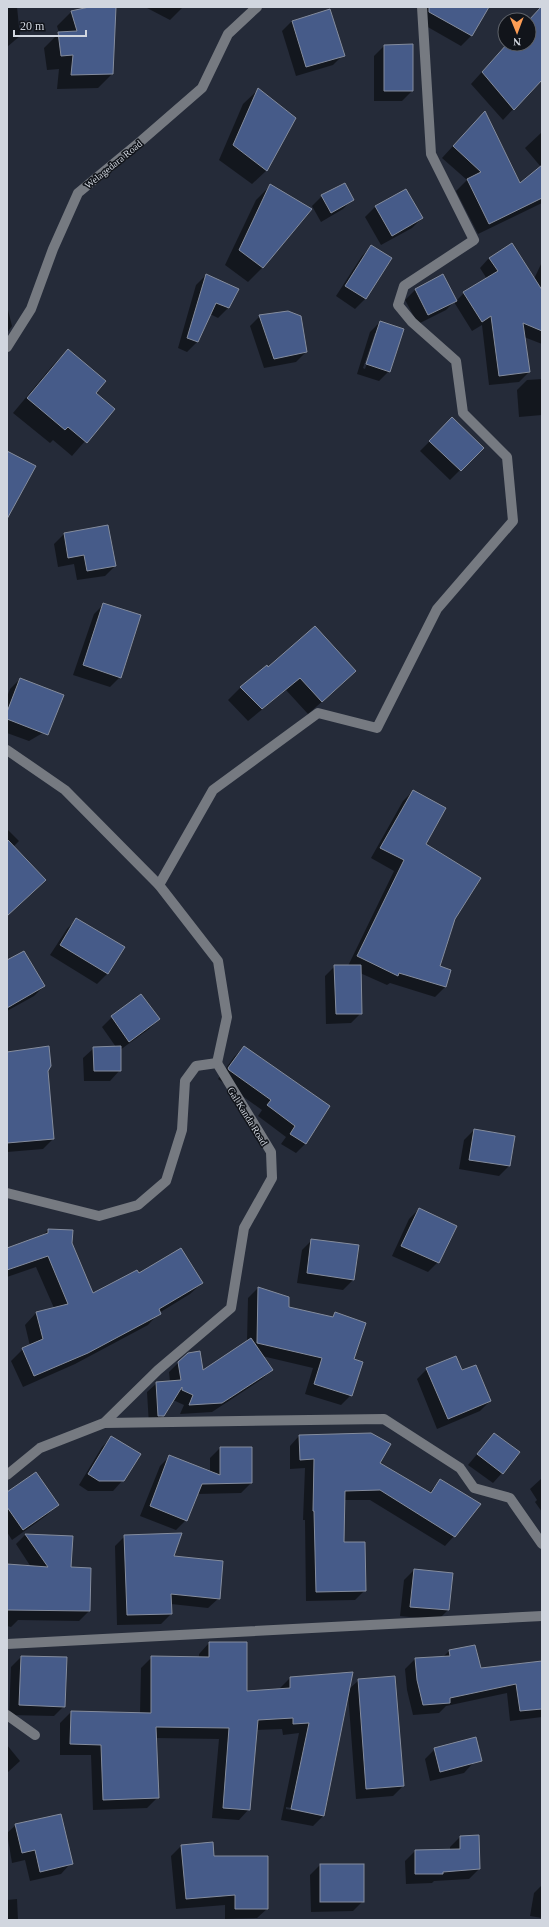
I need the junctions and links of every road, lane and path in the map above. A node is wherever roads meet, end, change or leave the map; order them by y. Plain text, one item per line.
1 (257, 7) edge
2 (422, 7) edge
3 (7, 347) edge
4 (7, 750) edge
5 (159, 885) junction
6 (217, 1063) junction
7 (7, 1193) edge
8 (104, 1423) junction
9 (7, 1475) edge
10 (542, 1544) edge
11 (542, 1616) edge
12 (7, 1644) edge
13 (7, 1715) edge
14 (35, 1735) dead end

1 - 3 street, Welagedara Road
2 - 5 street
4 - 5 street
5 - 6 street
6 - 7 street
6 - 8 street, Gal Kanda Road
8 - 9 street, Gal Kanda Road
8 - 10 street
11 - 12 street
13 - 14 street

